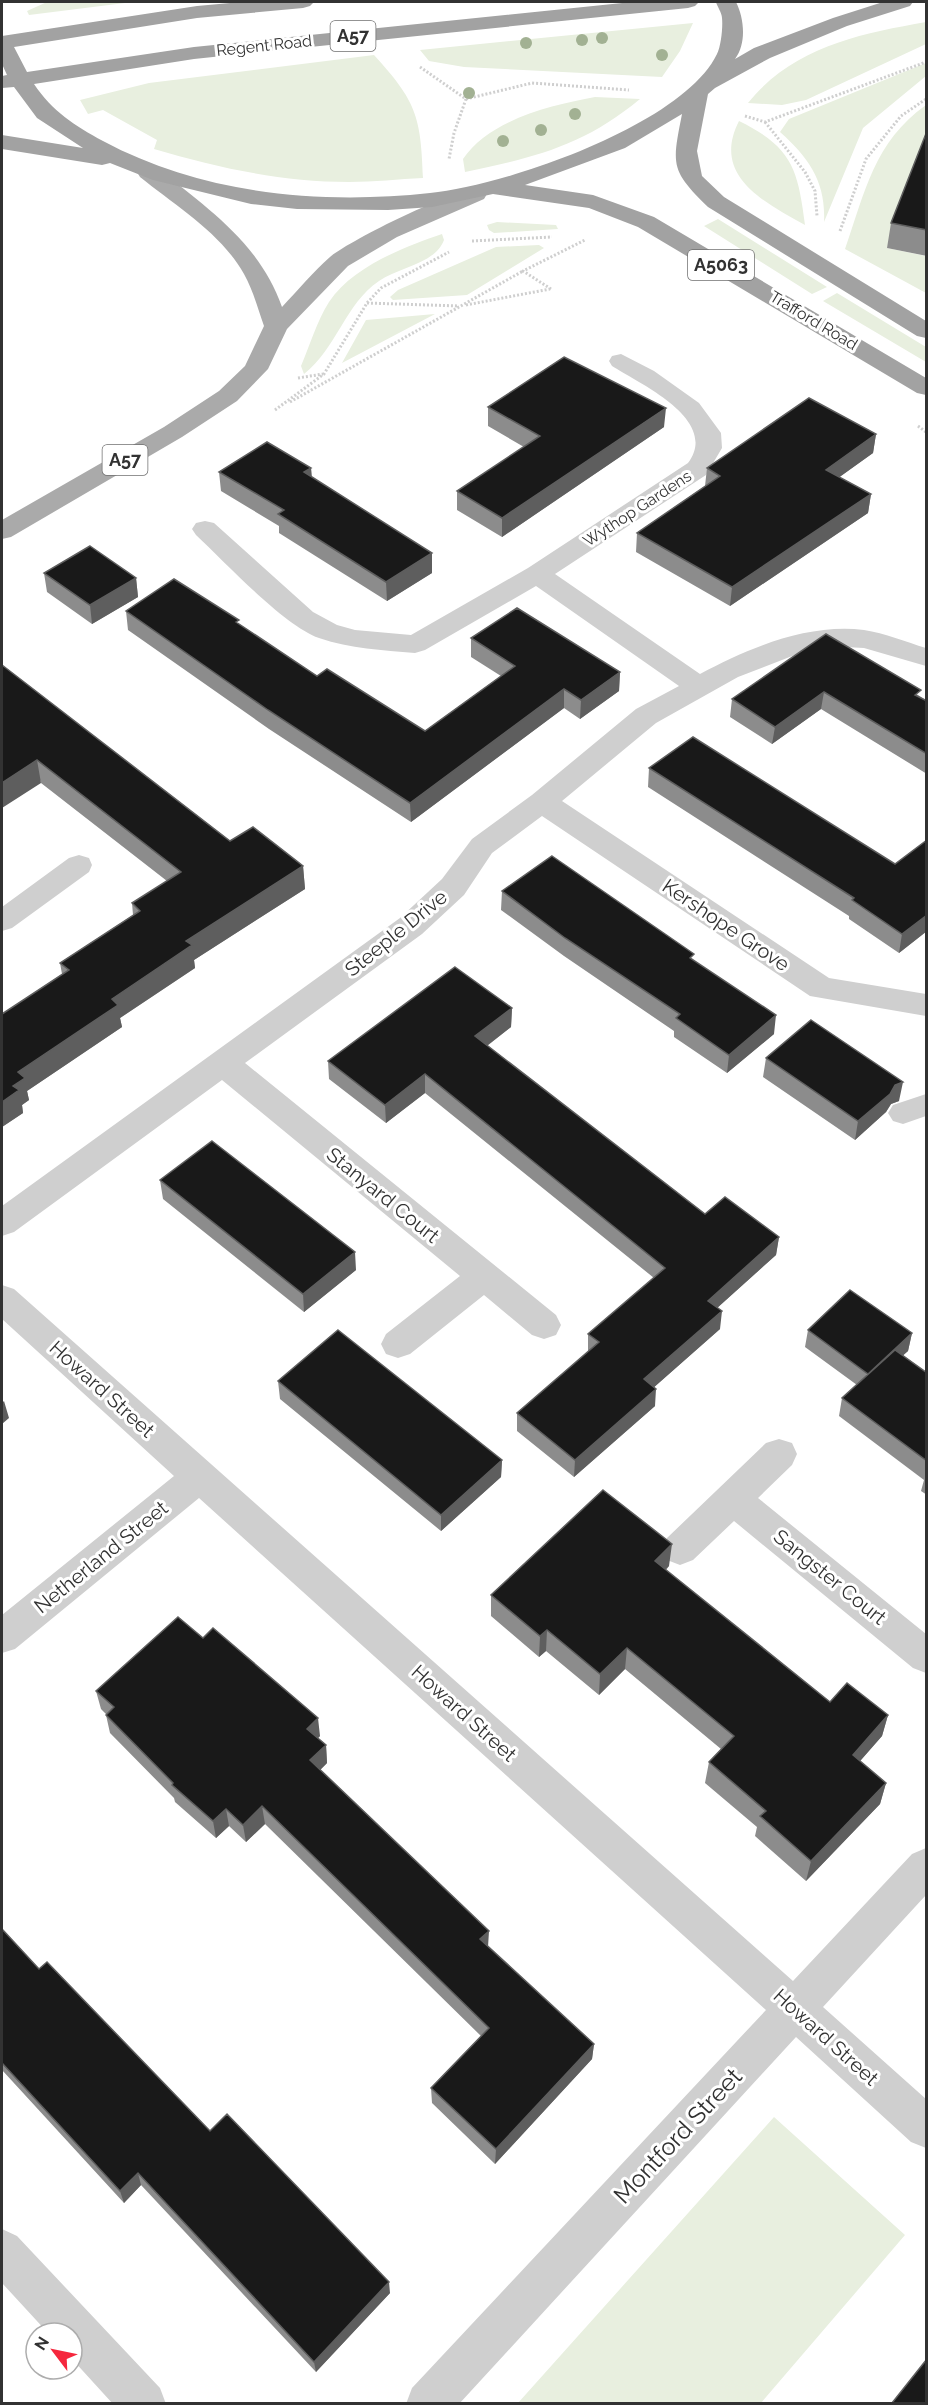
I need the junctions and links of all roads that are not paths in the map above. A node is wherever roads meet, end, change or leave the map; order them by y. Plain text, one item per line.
1 (303, 2) edge
2 (688, 2) edge
3 (726, 2) edge
4 (903, 2) edge
5 (2, 43) edge
6 (11, 80) edge
7 (702, 90) junction
8 (2, 142) edge
9 (119, 161) junction
10 (148, 172) junction
11 (499, 188) junction
12 (476, 194) junction
13 (276, 326) junction
14 (927, 331) edge
15 (621, 361) dead end
16 (927, 387) edge
17 (205, 529) dead end
18 (2, 531) edge
19 (537, 574) junction
20 (927, 657) edge
21 (699, 687) junction
22 (542, 802) junction
23 (79, 865) dead end
24 (2, 921) edge
25 (927, 1005) edge
26 (224, 1064) junction
27 (2, 1223) edge
28 (483, 1277) junction
29 (2, 1299) edge
30 (544, 1325) dead end
31 (398, 1344) dead end
32 (779, 1454) dead end
33 (200, 1476) junction
34 (733, 1499) junction
35 (680, 1549) dead end
36 (2, 1637) edge
37 (927, 1656) edge
38 (927, 1867) edge
39 (794, 2008) junction
40 (927, 2127) edge
41 (2, 2251) edge
42 (144, 2403) edge
43 (428, 2403) edge

1 - 5 highway
2 - 6 highway, Regent Road / A57
3 - 7 highway
4 - 7 highway
5 - 6 highway
6 - 9 highway
7 - 11 highway
7 - 14 highway, A5063
8 - 9 highway
9 - 10 highway
10 - 12 highway
10 - 13 main road
11 - 12 highway
11 - 16 highway, Trafford Road / A5063
12 - 13 main road, A57
13 - 18 main road, A57
15 - 19 street, Wythop Gardens
17 - 19 street, Wythop Gardens
19 - 21 street
20 - 21 street, Steeple Drive
21 - 22 street, Steeple Drive
22 - 25 street, Kershope Grove
22 - 26 street, Steeple Drive
23 - 24 lane
26 - 27 street, Steeple Drive
26 - 28 street, Stanyard Court
28 - 30 street, Stanyard Court
28 - 31 street
29 - 33 street, Howard Street
32 - 34 street
33 - 36 street, Netherland Street
33 - 39 street, Howard Street
34 - 35 street
34 - 37 street, Sangster Court
38 - 39 street, Montford Street
39 - 40 street, Howard Street
39 - 43 street, Montford Street
41 - 42 street

